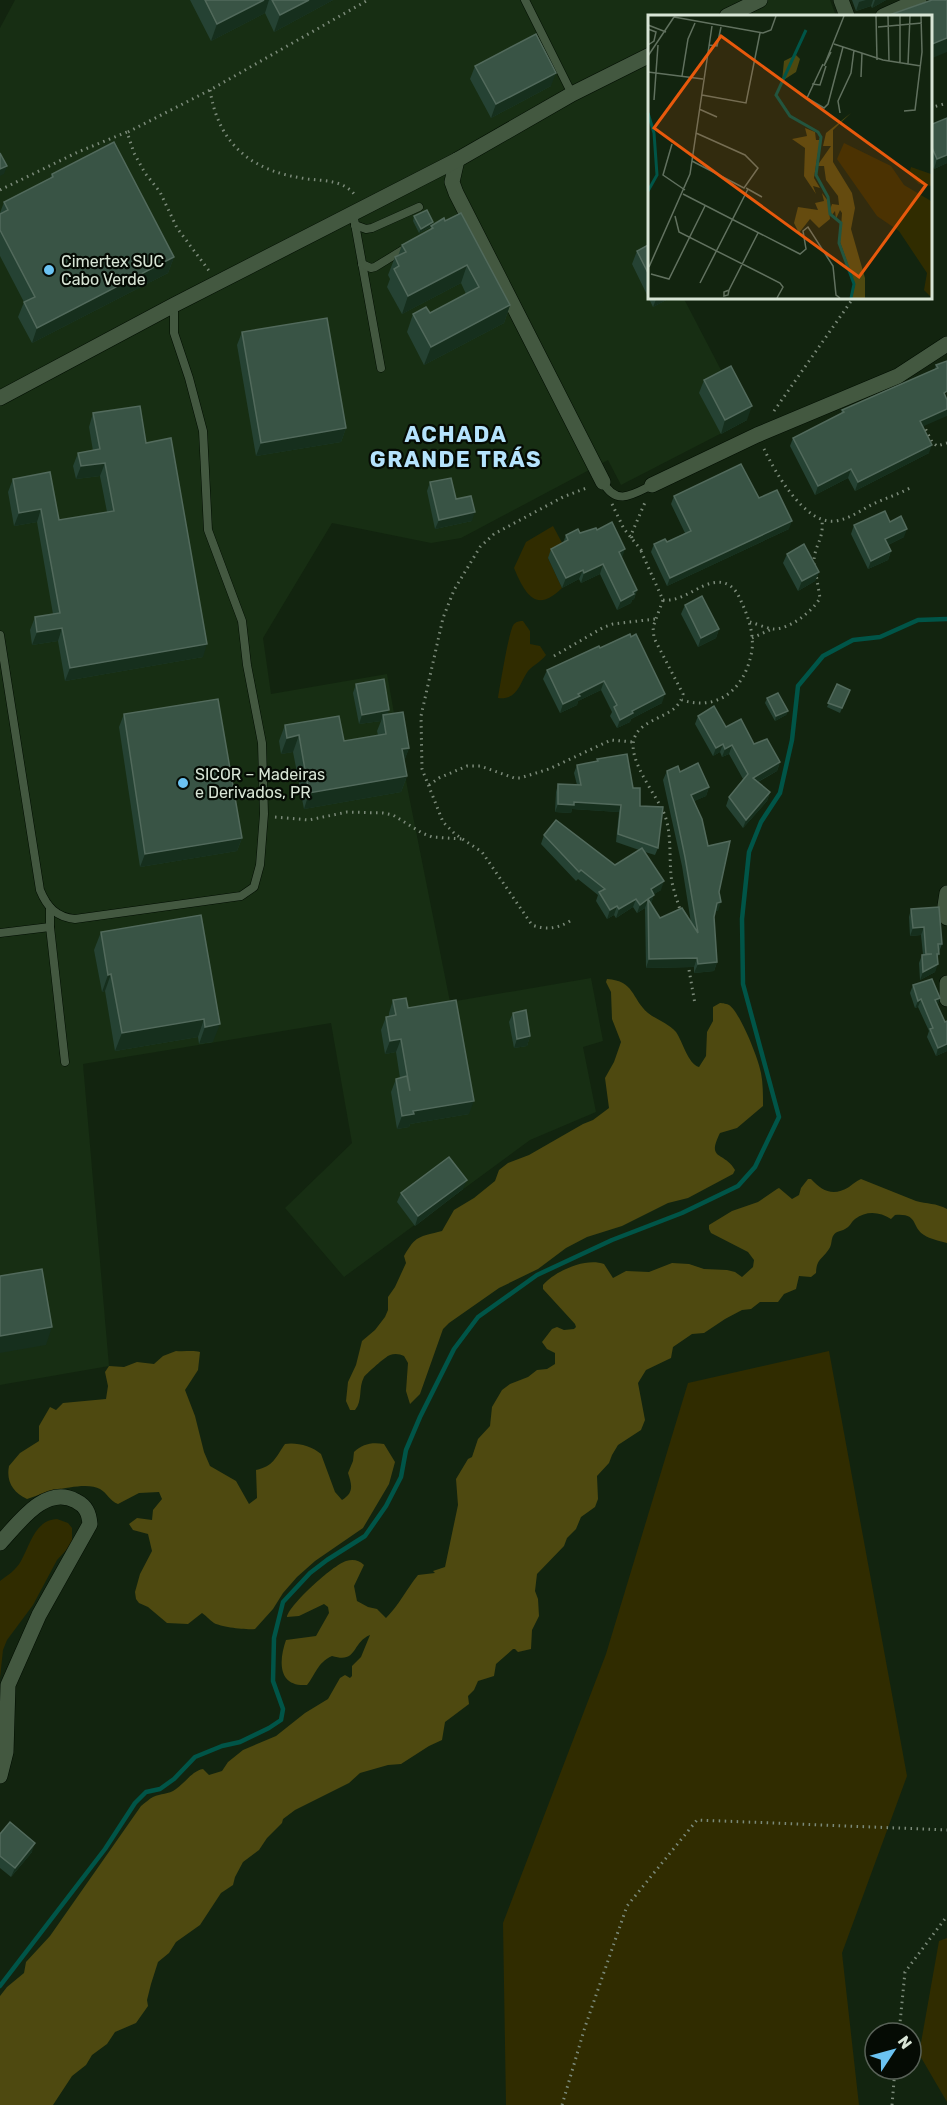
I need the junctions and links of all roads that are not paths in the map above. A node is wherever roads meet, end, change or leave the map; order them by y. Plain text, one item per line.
1 (525, 0) edge
2 (760, 0) edge
3 (841, 0) edge
4 (919, 0) edge
5 (729, 15) edge
6 (847, 15) edge
7 (885, 15) edge
8 (648, 56) edge
9 (572, 94) junction
10 (457, 160) junction
11 (419, 207) dead end
12 (357, 215) junction
13 (414, 243) edge
14 (362, 264) junction
15 (174, 305) junction
16 (947, 344) edge
17 (381, 368) dead end
18 (0, 398) edge
19 (603, 482) joint
20 (652, 485) joint
21 (0, 635) edge
22 (947, 893) edge
23 (50, 908) junction
24 (947, 918) edge
25 (50, 927) junction
26 (0, 933) edge
27 (947, 983) edge
28 (947, 999) edge
29 (65, 1062) dead end
30 (0, 1543) edge
31 (0, 1776) edge

1 - 9 lane
2 - 5 street
3 - 6 street
4 - 7 street
8 - 9 street
9 - 10 street
10 - 12 street
10 - 19 street
11 - 12 lane
12 - 14 lane
12 - 15 street
13 - 14 lane
14 - 17 lane
15 - 18 street
15 - 23 lane
16 - 20 street
19 - 20 lane
21 - 23 lane
22 - 24 street
23 - 25 lane
25 - 26 lane
25 - 29 lane
27 - 28 street
30 - 31 street

